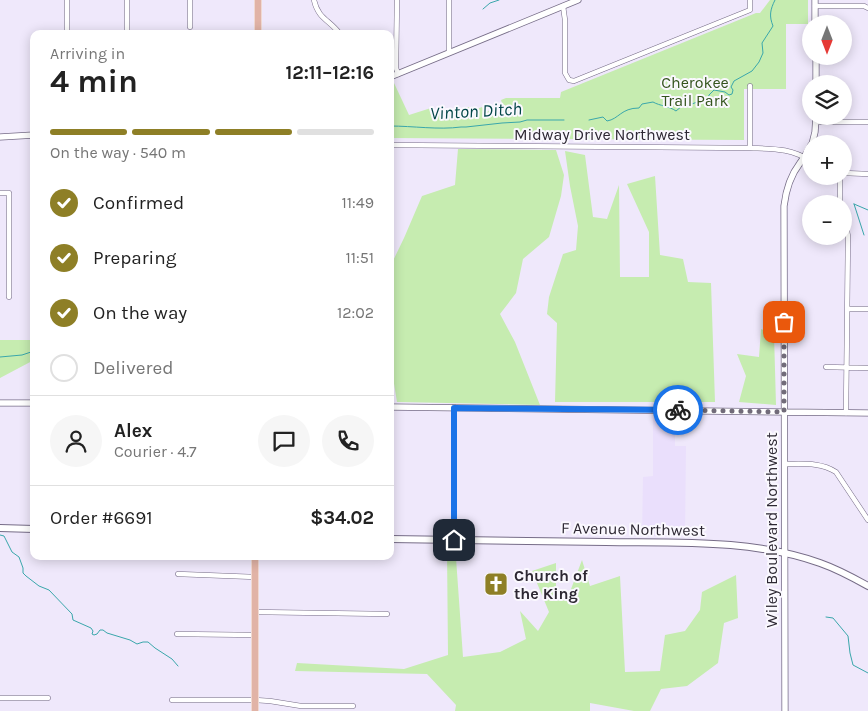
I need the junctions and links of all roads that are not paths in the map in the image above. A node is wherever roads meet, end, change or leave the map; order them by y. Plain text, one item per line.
1 (67, 0) edge
2 (127, 0) edge
3 (190, 0) edge
4 (258, 0) edge
5 (314, 0) edge
6 (397, 0) edge
7 (449, 0) edge
8 (578, 0) edge
9 (750, 0) edge
10 (566, 3) edge
11 (815, 3) edge
12 (868, 8) edge
13 (190, 27) dead end
14 (67, 30) edge
15 (127, 30) edge
16 (258, 30) edge
17 (337, 30) edge
18 (449, 52) junction
19 (398, 74) junction
20 (394, 76) edge
21 (750, 86) dead end
22 (852, 121) edge
23 (868, 122) edge
24 (30, 135) edge
25 (0, 137) edge
26 (394, 145) edge
27 (750, 148) junction
28 (802, 156) edge
29 (802, 160) edge
30 (852, 173) edge
31 (868, 174) edge
32 (0, 193) edge
33 (848, 245) edge
34 (9, 297) dead end
35 (848, 309) junction
36 (868, 309) edge
37 (826, 367) dead end
38 (847, 368) junction
39 (868, 368) edge
40 (0, 403) edge
41 (30, 403) edge
42 (394, 407) edge
43 (454, 408) junction
44 (784, 412) junction
45 (846, 413) junction
46 (868, 413) edge
47 (785, 464) junction
48 (868, 520) edge
49 (0, 528) edge
50 (30, 529) edge
51 (394, 539) edge
52 (454, 540) junction
53 (785, 553) junction
54 (255, 560) edge
55 (178, 574) dead end
56 (255, 577) junction
57 (868, 586) edge
58 (255, 612) junction
59 (387, 614) dead end
60 (177, 634) dead end
61 (255, 635) junction
62 (0, 698) edge
63 (48, 698) dead end
64 (172, 700) dead end
65 (255, 700) junction
66 (354, 706) dead end
67 (255, 711) edge
68 (785, 711) edge

1 - 14 street
2 - 15 street
3 - 13 street
4 - 16 main road
5 - 17 street
6 - 19 street
7 - 18 street
8 - 10 street
9 - 10 street
10 - 18 street
11 - 12 street
18 - 19 street
19 - 20 street
21 - 27 street
22 - 23 street
24 - 25 street
26 - 27 street, Midway Drive Northwest
27 - 28 street, Midway Drive Northwest
29 - 44 street, Wiley Boulevard Northwest
30 - 31 street
32 - 34 street
33 - 35 street
35 - 36 street
35 - 38 street
37 - 38 street
38 - 39 street
38 - 45 street
40 - 41 street
42 - 43 street
43 - 44 street
43 - 52 street
44 - 45 street
44 - 47 street, Wiley Boulevard Northwest
45 - 46 street
47 - 48 street
47 - 53 street, Wiley Boulevard Northwest
49 - 50 main road
51 - 52 main road, F Avenue Northwest
52 - 53 main road, F Avenue Northwest
53 - 57 main road, F Avenue Northwest
53 - 68 street, Wiley Boulevard Northwest
54 - 56 main road
55 - 56 street
56 - 58 main road
58 - 59 street
58 - 61 main road
60 - 61 street
61 - 65 main road
62 - 63 street
64 - 65 street
65 - 66 street
65 - 67 main road

